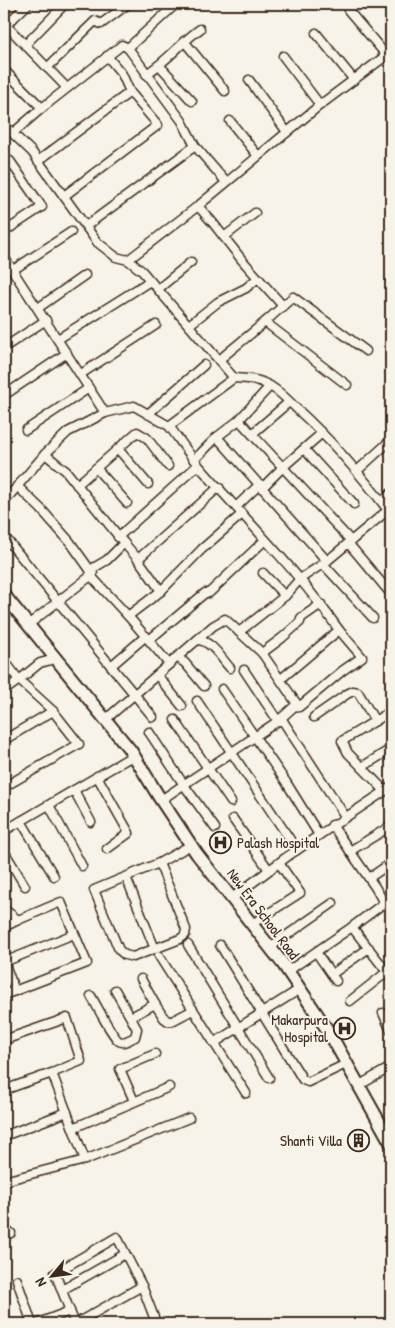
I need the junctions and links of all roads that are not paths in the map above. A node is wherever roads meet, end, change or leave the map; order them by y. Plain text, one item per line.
1 (28, 4) edge
2 (128, 4) edge
3 (176, 4) edge
4 (387, 4) edge
5 (64, 5) edge
6 (391, 8) edge
7 (348, 10) dead end
8 (5, 24) edge
9 (200, 29) dead end
10 (316, 33) dead end
11 (184, 41) junction
12 (26, 44) junction
13 (128, 48) junction
14 (389, 54) edge
15 (107, 56) junction
16 (283, 56) dead end
17 (160, 66) junction
18 (47, 68) junction
19 (4, 70) edge
20 (146, 74) junction
21 (249, 80) dead end
22 (354, 80) junction
23 (67, 88) junction
24 (225, 91) dead end
25 (130, 92) junction
26 (192, 101) dead end
27 (320, 105) junction
28 (42, 108) junction
29 (230, 121) dead end
30 (4, 125) edge
31 (287, 132) junction
32 (13, 133) junction
33 (195, 146) junction
34 (258, 156) junction
35 (10, 161) dead end
36 (38, 161) junction
37 (226, 182) junction
38 (64, 196) junction
39 (198, 206) junction
40 (255, 213) dead end
41 (4, 222) edge
42 (86, 226) junction
43 (6, 230) edge
44 (71, 232) dead end
45 (224, 237) junction
46 (4, 257) edge
47 (128, 260) junction
48 (191, 262) dead end
49 (13, 270) junction
50 (84, 275) dead end
51 (258, 278) junction
52 (150, 281) junction
53 (158, 289) junction
54 (283, 306) junction
55 (38, 308) junction
56 (46, 320) junction
57 (266, 322) junction
58 (156, 325) dead end
59 (189, 325) junction
60 (58, 339) junction
61 (8, 345) dead end
62 (366, 352) dead end
63 (67, 354) junction
64 (219, 360) junction
65 (204, 365) dead end
66 (80, 374) junction
67 (234, 378) junction
68 (347, 385) dead end
69 (270, 386) junction
70 (89, 388) junction
71 (6, 394) dead end
72 (289, 402) junction
73 (105, 413) junction
74 (148, 414) junction
75 (239, 420) junction
76 (169, 426) junction
77 (26, 430) dead end
78 (322, 433) junction
79 (252, 434) junction
80 (217, 437) junction
81 (391, 440) edge
82 (118, 449) junction
83 (304, 449) junction
84 (45, 454) junction
85 (196, 462) junction
86 (168, 466) dead end
87 (283, 467) junction
88 (96, 468) junction
89 (357, 471) junction
90 (77, 484) junction
91 (148, 484) dead end
92 (17, 486) junction
93 (261, 486) junction
94 (219, 487) junction
95 (391, 493) edge
96 (4, 502) edge
97 (382, 502) junction
98 (127, 503) dead end
99 (354, 504) dead end
100 (236, 507) junction
101 (390, 512) edge
102 (242, 514) junction
103 (4, 536) edge
104 (121, 540) junction
105 (265, 540) junction
106 (350, 542) junction
107 (138, 559) junction
108 (325, 563) junction
109 (90, 573) junction
110 (263, 573) dead end
111 (300, 579) junction
112 (161, 591) junction
113 (391, 594) edge
114 (4, 595) edge
115 (286, 596) junction
116 (58, 601) junction
117 (321, 604) junction
118 (128, 616) junction
119 (373, 618) dead end
120 (28, 625) junction
121 (340, 630) junction
122 (239, 632) junction
123 (147, 638) junction
124 (197, 640) junction
125 (262, 653) junction
126 (177, 657) junction
127 (55, 659) junction
128 (4, 660) edge
129 (169, 664) junction
130 (111, 666) junction
131 (230, 668) dead end
132 (244, 670) dead end
133 (156, 675) junction
134 (281, 678) junction
135 (19, 680) junction
136 (204, 686) dead end
137 (222, 689) dead end
138 (4, 691) edge
139 (134, 695) junction
140 (197, 701) dead end
141 (297, 704) junction
142 (182, 706) dead end
143 (53, 711) junction
144 (391, 711) edge
145 (154, 717) dead end
146 (314, 717) dead end
147 (105, 720) junction
148 (175, 720) dead end
149 (278, 721) junction
150 (375, 721) junction
151 (149, 732) dead end
152 (255, 737) junction
153 (4, 740) edge
154 (391, 749) edge
155 (233, 753) junction
156 (134, 755) junction
157 (362, 766) junction
158 (208, 769) junction
159 (97, 776) junction
160 (184, 786) junction
161 (4, 787) edge
162 (388, 789) edge
163 (74, 790) junction
164 (161, 800) junction
165 (231, 802) dead end
166 (49, 805) junction
167 (346, 816) junction
168 (233, 819) dead end
169 (21, 821) junction
170 (91, 822) dead end
171 (332, 825) junction
172 (391, 826) edge
173 (215, 828) dead end
174 (4, 830) edge
175 (319, 834) junction
176 (191, 845) junction
177 (107, 849) dead end
178 (297, 850) junction
179 (4, 851) edge
180 (350, 851) junction
181 (279, 862) junction
182 (158, 863) junction
183 (391, 863) edge
184 (82, 866) dead end
185 (269, 870) junction
186 (54, 876) dead end
187 (126, 877) junction
188 (369, 878) junction
189 (24, 886) dead end
190 (232, 898) junction
191 (333, 903) dead end
192 (4, 909) edge
193 (18, 920) junction
194 (252, 924) junction
195 (4, 926) edge
196 (352, 927) junction
197 (74, 934) junction
198 (188, 945) dead end
199 (220, 945) dead end
200 (270, 947) junction
201 (369, 948) junction
202 (157, 952) junction
203 (316, 952) junction
204 (4, 962) edge
205 (288, 971) junction
206 (141, 979) dead end
207 (300, 989) junction
208 (115, 990) dead end
209 (15, 991) junction
210 (4, 995) edge
211 (91, 996) dead end
212 (350, 1001) dead end
213 (156, 1004) junction
214 (193, 1010) junction
215 (262, 1012) junction
216 (383, 1013) dead end
217 (131, 1017) junction
218 (238, 1027) junction
219 (391, 1031) edge
220 (4, 1040) edge
221 (214, 1042) junction
222 (155, 1054) dead end
223 (346, 1064) junction
224 (391, 1068) edge
225 (52, 1073) junction
226 (269, 1078) dead end
227 (358, 1086) junction
228 (169, 1087) dead end
229 (4, 1090) edge
230 (246, 1093) dead end
231 (134, 1101) junction
232 (67, 1112) junction
233 (189, 1118) dead end
234 (387, 1126) edge
235 (73, 1128) junction
236 (4, 1136) edge
237 (391, 1143) edge
238 (85, 1160) junction
239 (4, 1181) edge
240 (126, 1254) junction
241 (17, 1280) dead end
242 (142, 1286) junction
243 (62, 1290) junction
244 (70, 1311) junction
245 (32, 1324) edge
246 (36, 1324) edge
247 (75, 1324) edge
248 (148, 1324) edge

1 - 8 street
2 - 18 street
3 - 13 street
4 - 6 street
5 - 12 street
7 - 14 street
8 - 12 street
9 - 11 street
10 - 22 street
11 - 17 street
11 - 24 street
12 - 18 street
13 - 15 street
13 - 20 street
14 - 22 street
15 - 23 street
15 - 25 street
16 - 27 street
17 - 20 street
17 - 26 street
18 - 23 street
19 - 28 street
20 - 33 street
21 - 31 street
22 - 27 street
23 - 28 street
25 - 36 street
25 - 38 street
27 - 31 street
28 - 32 street
29 - 34 street
30 - 32 street
31 - 34 street
32 - 36 street
33 - 37 street
33 - 42 street
34 - 37 street
35 - 43 street
36 - 38 street
37 - 39 street
38 - 42 street
39 - 45 street
39 - 47 street
40 - 45 street
41 - 43 street
42 - 47 street
44 - 49 street
45 - 51 street
46 - 49 street
47 - 52 street
48 - 53 street
49 - 55 street
50 - 55 street
51 - 54 street
51 - 59 street
52 - 53 street
52 - 60 street
53 - 59 street
54 - 57 street
54 - 62 street
55 - 56 street
56 - 60 street
56 - 61 street
57 - 64 street
57 - 68 street
58 - 66 street
59 - 64 street
60 - 63 street
63 - 66 street
63 - 71 street
64 - 67 street
65 - 74 street
66 - 70 street
67 - 69 street
67 - 76 street
69 - 72 street
69 - 75 street
70 - 73 street
70 - 77 street
72 - 78 street
72 - 79 street
73 - 74 street
73 - 84 street
74 - 76 street
75 - 79 street
75 - 80 street
76 - 85 street
78 - 83 street
78 - 89 street
79 - 87 street
80 - 85 street
80 - 93 street
81 - 89 street
82 - 86 street
82 - 88 street
82 - 91 street
83 - 87 street
83 - 99 street
84 - 90 street
84 - 92 street
85 - 94 street
85 - 104 street
87 - 93 street
87 - 106 street
88 - 90 street
88 - 98 street
89 - 97 street
90 - 104 street
92 - 96 street
92 - 109 street
93 - 100 street
93 - 108 street
94 - 100 street
94 - 107 street
95 - 97 street
97 - 101 street
100 - 102 street
101 - 106 street
102 - 105 street
102 - 112 street
103 - 116 street
104 - 107 street
104 - 109 street
105 - 111 street
105 - 123 street
106 - 108 street
106 - 113 street
107 - 112 street
108 - 111 street
108 - 119 street
109 - 116 street
109 - 118 street
110 - 115 street
111 - 115 street
111 - 117 street
112 - 118 street
114 - 120 street, New Era School Road
115 - 122 street
116 - 120 street
116 - 130 street
117 - 121 street
117 - 125 street
118 - 123 street
120 - 127 street, New Era School Road
121 - 134 street
121 - 141 street
122 - 124 street
122 - 125 street
123 - 129 street
123 - 130 street
124 - 126 street
124 - 131 street
125 - 134 street
126 - 129 street
126 - 136 street
127 - 135 street
127 - 147 street, New Era School Road
128 - 135 street
129 - 133 street
130 - 139 street
132 - 149 street
133 - 139 street
133 - 142 street
134 - 141 street
135 - 138 street
135 - 143 street
137 - 152 street
139 - 145 street
139 - 147 street
140 - 155 street
141 - 149 street
143 - 153 street
143 - 161 street
144 - 150 street
146 - 150 street
147 - 156 street, New Era School Road
148 - 158 street
149 - 152 street
149 - 167 street
150 - 157 street
151 - 160 street
152 - 155 street
152 - 175 street
154 - 157 street
155 - 158 street
155 - 178 street
156 - 159 street
156 - 164 street, New Era School Road
157 - 162 street
158 - 160 street
158 - 165 street
159 - 163 street
159 - 177 street
160 - 164 street
160 - 173 street
162 - 167 street
163 - 166 street
163 - 170 street
164 - 176 street, New Era School Road
166 - 169 street
166 - 184 street
167 - 171 street
168 - 185 street
169 - 174 street
169 - 186 street
171 - 175 street
171 - 180 street
172 - 180 street
175 - 178 street
176 - 182 street
176 - 190 street, New Era School Road
178 - 181 street
179 - 189 street
180 - 188 street
181 - 185 street
181 - 194 street
182 - 187 street
182 - 202 street
183 - 188 street
185 - 190 street
187 - 202 street
187 - 202 street
188 - 196 street
190 - 194 street, New Era School Road
191 - 200 street
192 - 193 street
193 - 195 street
193 - 197 street
194 - 200 street, New Era School Road
196 - 201 street
196 - 203 street
197 - 204 street
197 - 209 street
198 - 218 street
199 - 215 street
200 - 205 street, New Era School Road
201 - 203 street
201 - 212 street
202 - 214 street
203 - 205 street
204 - 209 street
205 - 207 street, New Era School Road
206 - 213 street
207 - 215 street
207 - 223 street, New Era School Road
208 - 217 street
209 - 210 street
211 - 217 street
213 - 214 street
213 - 217 street
214 - 221 street
215 - 218 street
215 - 223 street
216 - 219 street
218 - 221 street
218 - 226 street
220 - 225 street
221 - 230 street
222 - 231 street
223 - 227 street, New Era School Road
224 - 227 street
225 - 229 street
225 - 232 street
227 - 234 street, New Era School Road
228 - 231 street
231 - 235 street
232 - 235 street
232 - 236 street
233 - 238 street
234 - 237 street, New Era School Road
235 - 238 street
238 - 239 street
240 - 242 street
240 - 243 street
240 - 243 street
241 - 245 street
242 - 247 street
242 - 248 street
243 - 244 street
244 - 246 street
244 - 247 street

